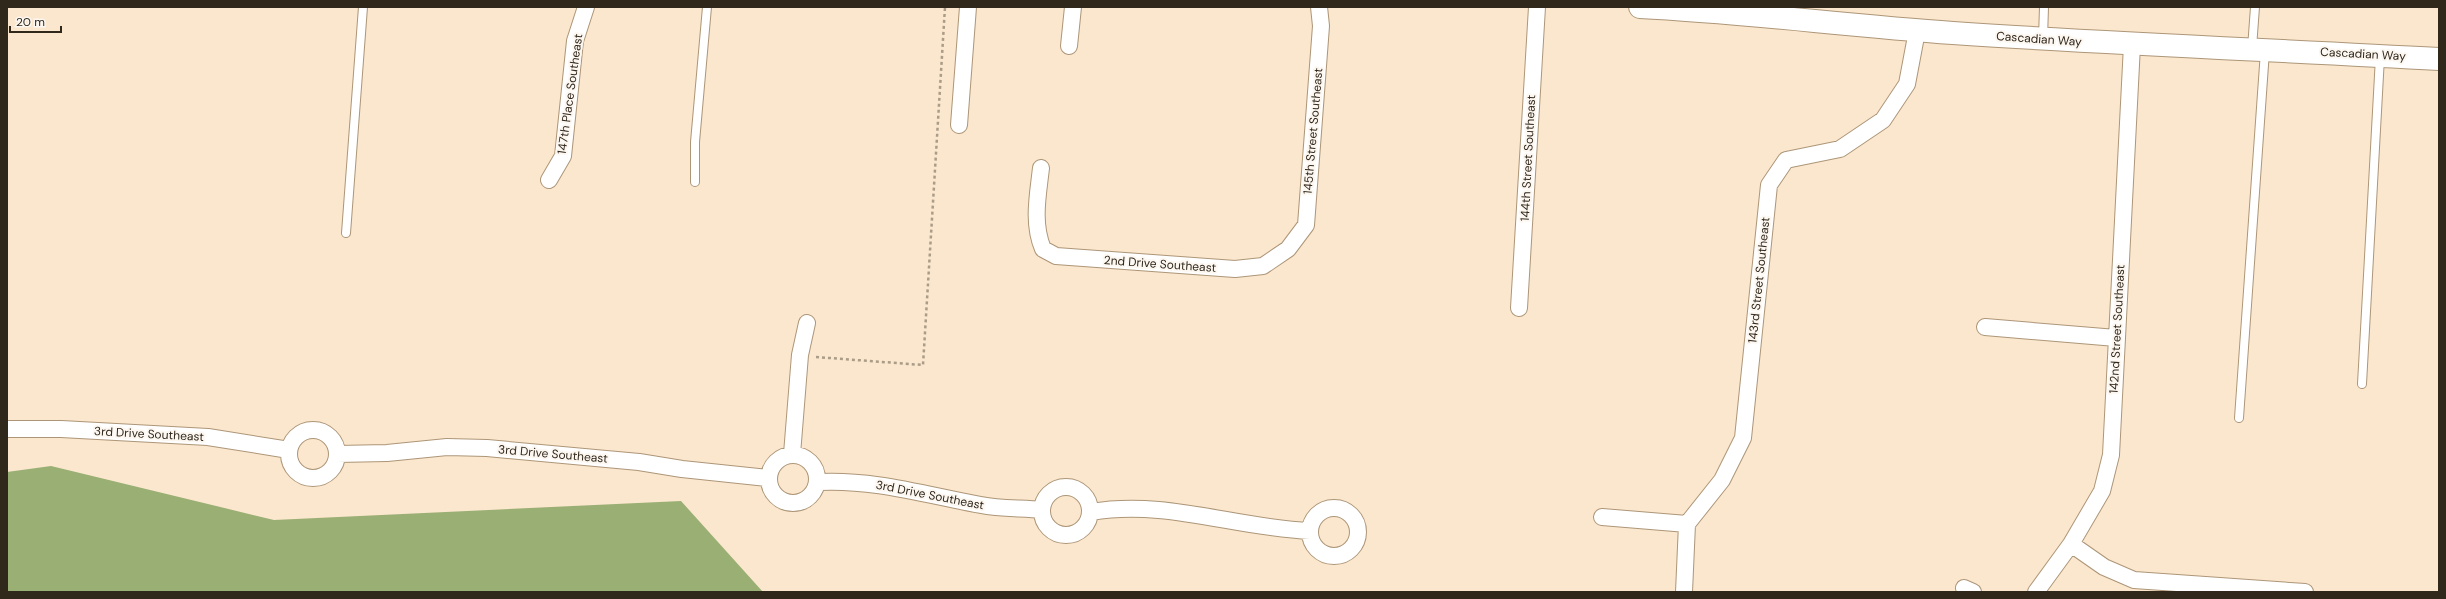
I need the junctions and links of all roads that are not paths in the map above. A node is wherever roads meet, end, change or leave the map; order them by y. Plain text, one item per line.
1 (362, 7) edge
2 (586, 7) edge
3 (707, 7) edge
4 (968, 7) edge
5 (1073, 7) edge
6 (1319, 7) edge
7 (1537, 7) edge
8 (1640, 7) edge
9 (2044, 7) edge
10 (2255, 7) edge
11 (1728, 9) edge
12 (1917, 31) junction
13 (2043, 39) junction
14 (2132, 45) junction
15 (1069, 46) dead end
16 (2259, 48) junction
17 (2380, 56) junction
18 (2439, 59) edge
19 (959, 125) dead end
20 (1041, 168) dead end
21 (549, 180) dead end
22 (694, 182) dead end
23 (346, 233) dead end
24 (1288, 250) joint
25 (1519, 308) dead end
26 (807, 323) dead end
27 (1985, 327) dead end
28 (2116, 338) junction
29 (2362, 384) dead end
30 (2239, 418) dead end
31 (7, 429) edge
32 (289, 450) junction
33 (337, 454) junction
34 (792, 454) junction
35 (768, 478) junction
36 (818, 482) junction
37 (1042, 510) junction
38 (1091, 512) junction
39 (1602, 517) dead end
40 (1687, 524) junction
41 (1310, 531) dead end
42 (2071, 544) junction
43 (1684, 592) edge
44 (2036, 592) edge
45 (2305, 592) edge

1 - 23 lane
2 - 21 street, 147th Place Southeast
3 - 22 lane
4 - 19 street
5 - 15 street
6 - 24 street, 145th Street Southeast
7 - 25 street, 144th Street Southeast
8 - 11 street, Cascadian Way
9 - 13 lane
10 - 16 lane
11 - 12 street, Cascadian Way
12 - 13 street, Cascadian Way
12 - 40 street, 143rd Street Southeast
13 - 14 street, Cascadian Way
14 - 16 street, Cascadian Way
14 - 28 street, 142nd Street Southeast
16 - 17 street, Cascadian Way
16 - 30 lane
17 - 18 street, Cascadian Way
17 - 29 lane
20 - 24 street, 2nd Drive Southeast
26 - 34 street
27 - 28 street
28 - 42 street, 142nd Street Southeast
31 - 32 street, 3rd Drive Southeast
32 - 33 street
32 - 33 street
33 - 35 street, 3rd Drive Southeast
34 - 35 street
34 - 36 street
35 - 36 street
36 - 37 street, 3rd Drive Southeast
37 - 38 street
37 - 38 street
38 - 41 street
39 - 40 street
40 - 43 street
42 - 44 street, 142nd Street Southeast
42 - 45 street

